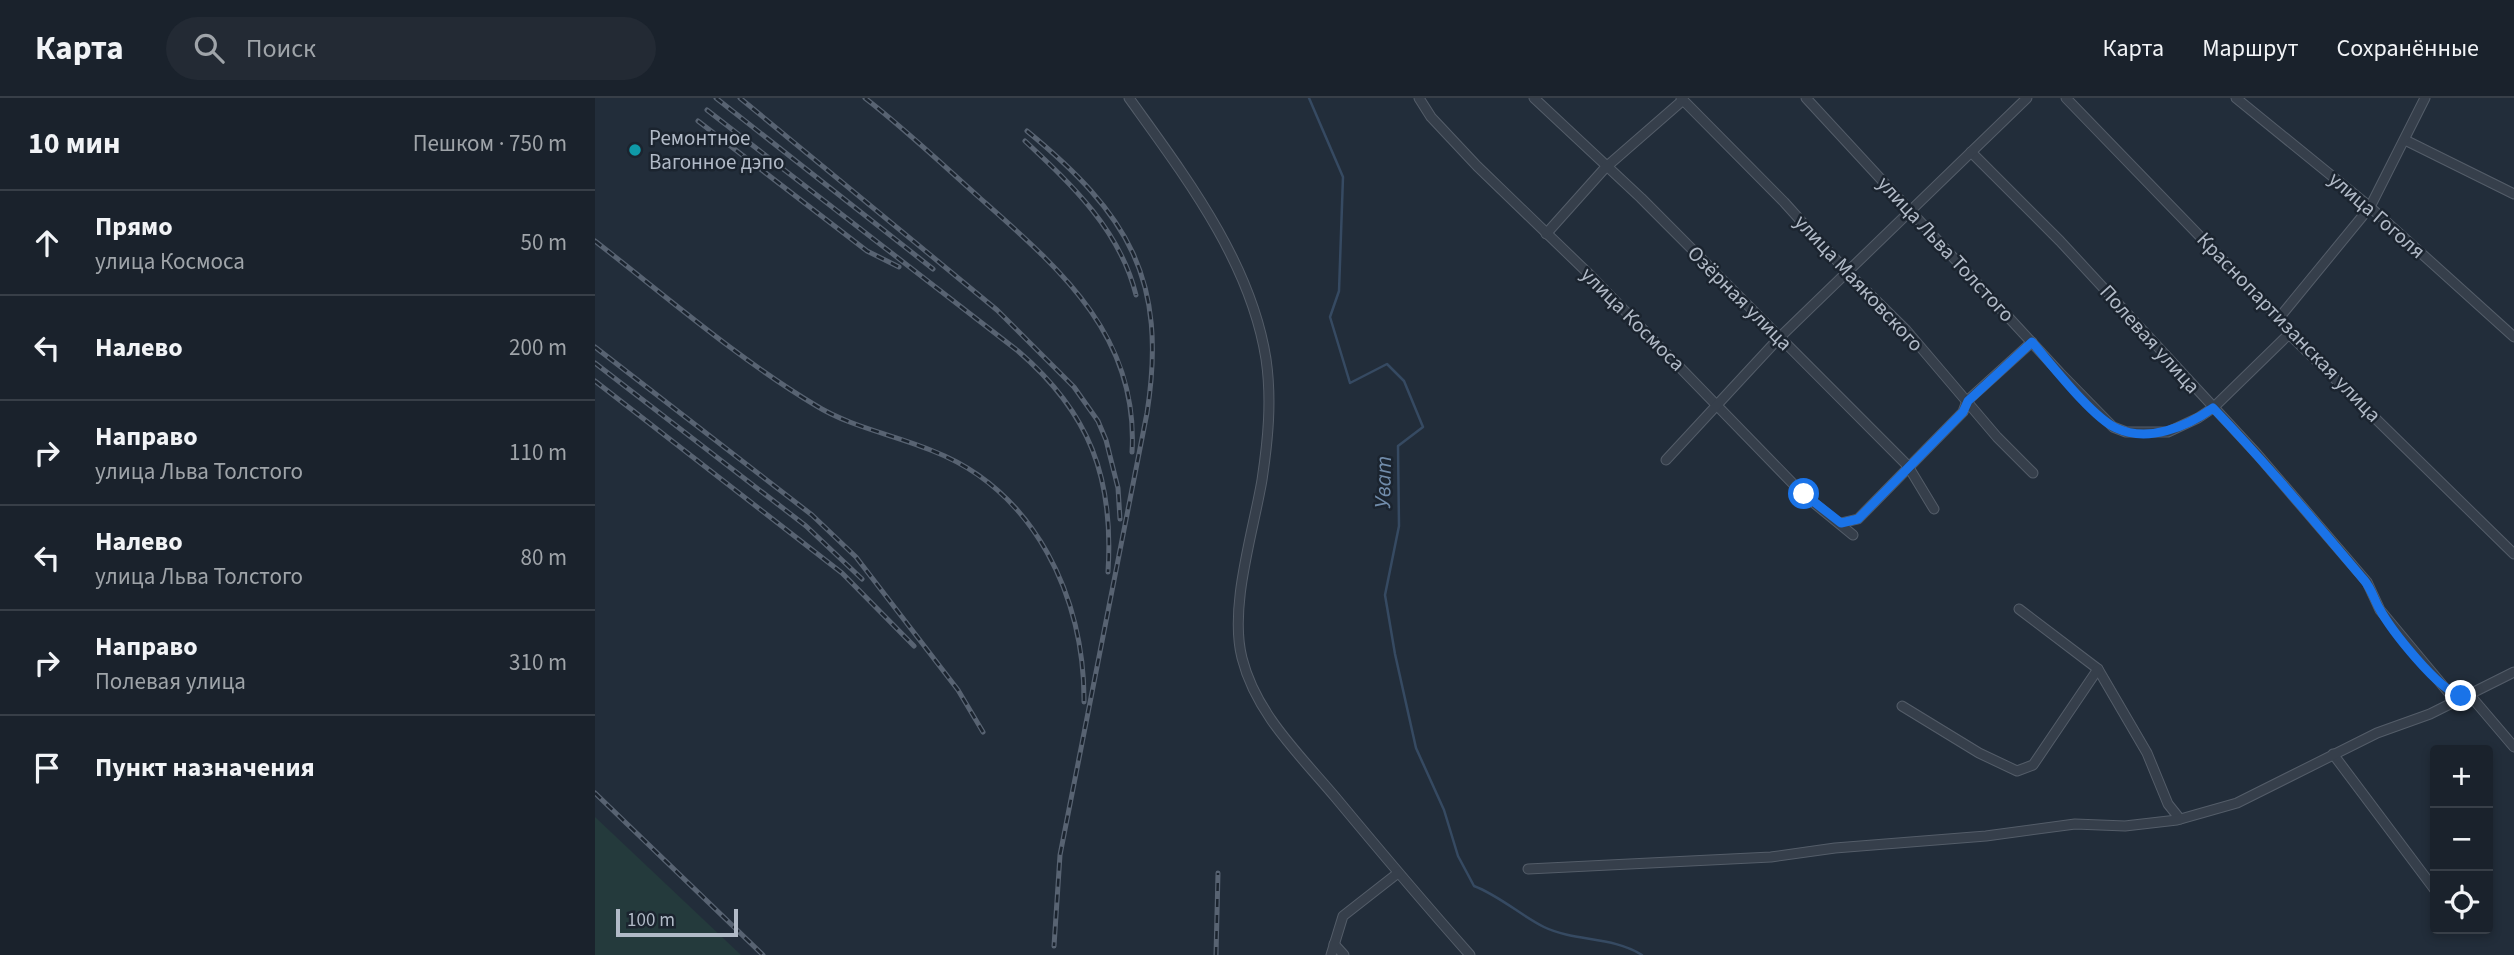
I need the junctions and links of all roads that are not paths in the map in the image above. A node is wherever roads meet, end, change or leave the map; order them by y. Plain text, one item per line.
1 (1129, 98) edge
2 (1419, 98) edge
3 (1534, 98) edge
4 (1806, 98) edge
5 (2027, 98) edge
6 (2066, 98) edge
7 (2236, 98) edge
8 (2425, 98) edge
9 (1682, 99) edge
10 (2405, 140) junction
11 (1971, 152) junction
12 (1605, 168) junction
13 (2514, 194) edge
14 (2370, 207) junction
15 (1909, 211) junction
16 (1546, 234) junction
17 (1847, 272) junction
18 (2279, 318) junction
19 (2289, 334) junction
20 (2514, 337) edge
21 (1779, 338) junction
22 (2032, 342) junction
23 (1968, 401) junction
24 (1717, 404) junction
25 (2213, 408) junction
26 (1665, 460) dead end
27 (1908, 466) junction
28 (2033, 473) dead end
29 (1934, 509) dead end
30 (1841, 523) junction
31 (1853, 535) dead end
32 (2514, 554) edge
33 (2019, 609) dead end
34 (2098, 669) junction
35 (2514, 672) edge
36 (2461, 696) junction
37 (1902, 706) dead end
38 (2514, 747) edge
39 (2333, 754) junction
40 (2180, 819) junction
41 (1528, 869) dead end
42 (1398, 873) junction
43 (2430, 883) edge
44 (1334, 944) junction
45 (1331, 955) edge
46 (1344, 955) edge
47 (1470, 955) edge

1 - 42 street
2 - 16 street, улица Космоса
3 - 12 street, Озёрная улица
4 - 15 street, улица Льва Толстого
5 - 11 street
6 - 18 street, Краснопартизанская улица
7 - 14 street, улица Гоголя
8 - 10 street
9 - 12 street
9 - 17 street, улица Маяковского
10 - 13 street
10 - 14 street
11 - 15 street
11 - 25 street, Полевая улица
12 - 16 street
12 - 21 street, Озёрная улица
14 - 18 street
14 - 20 street, улица Гоголя
15 - 17 street
15 - 22 street, улица Льва Толстого
16 - 24 street, улица Космоса
17 - 21 street
17 - 23 street, улица Маяковского
18 - 19 street, Краснопартизанская улица
19 - 25 street, улица Льва Толстого
19 - 32 street, Краснопартизанская улица
21 - 24 street
21 - 27 street, Озёрная улица
22 - 23 street
22 - 25 street, улица Льва Толстого
23 - 27 street
23 - 28 street, улица Маяковского
24 - 26 street
24 - 30 street, улица Космоса
25 - 36 street, Полевая улица
27 - 29 street, Озёрная улица
27 - 30 street
30 - 31 street, улица Космоса
33 - 34 street
34 - 37 street
34 - 40 street
35 - 36 street
36 - 38 street, Полевая улица
36 - 39 street
39 - 40 street
39 - 43 street
40 - 41 street
42 - 44 street
42 - 47 street
44 - 45 street
44 - 46 street

